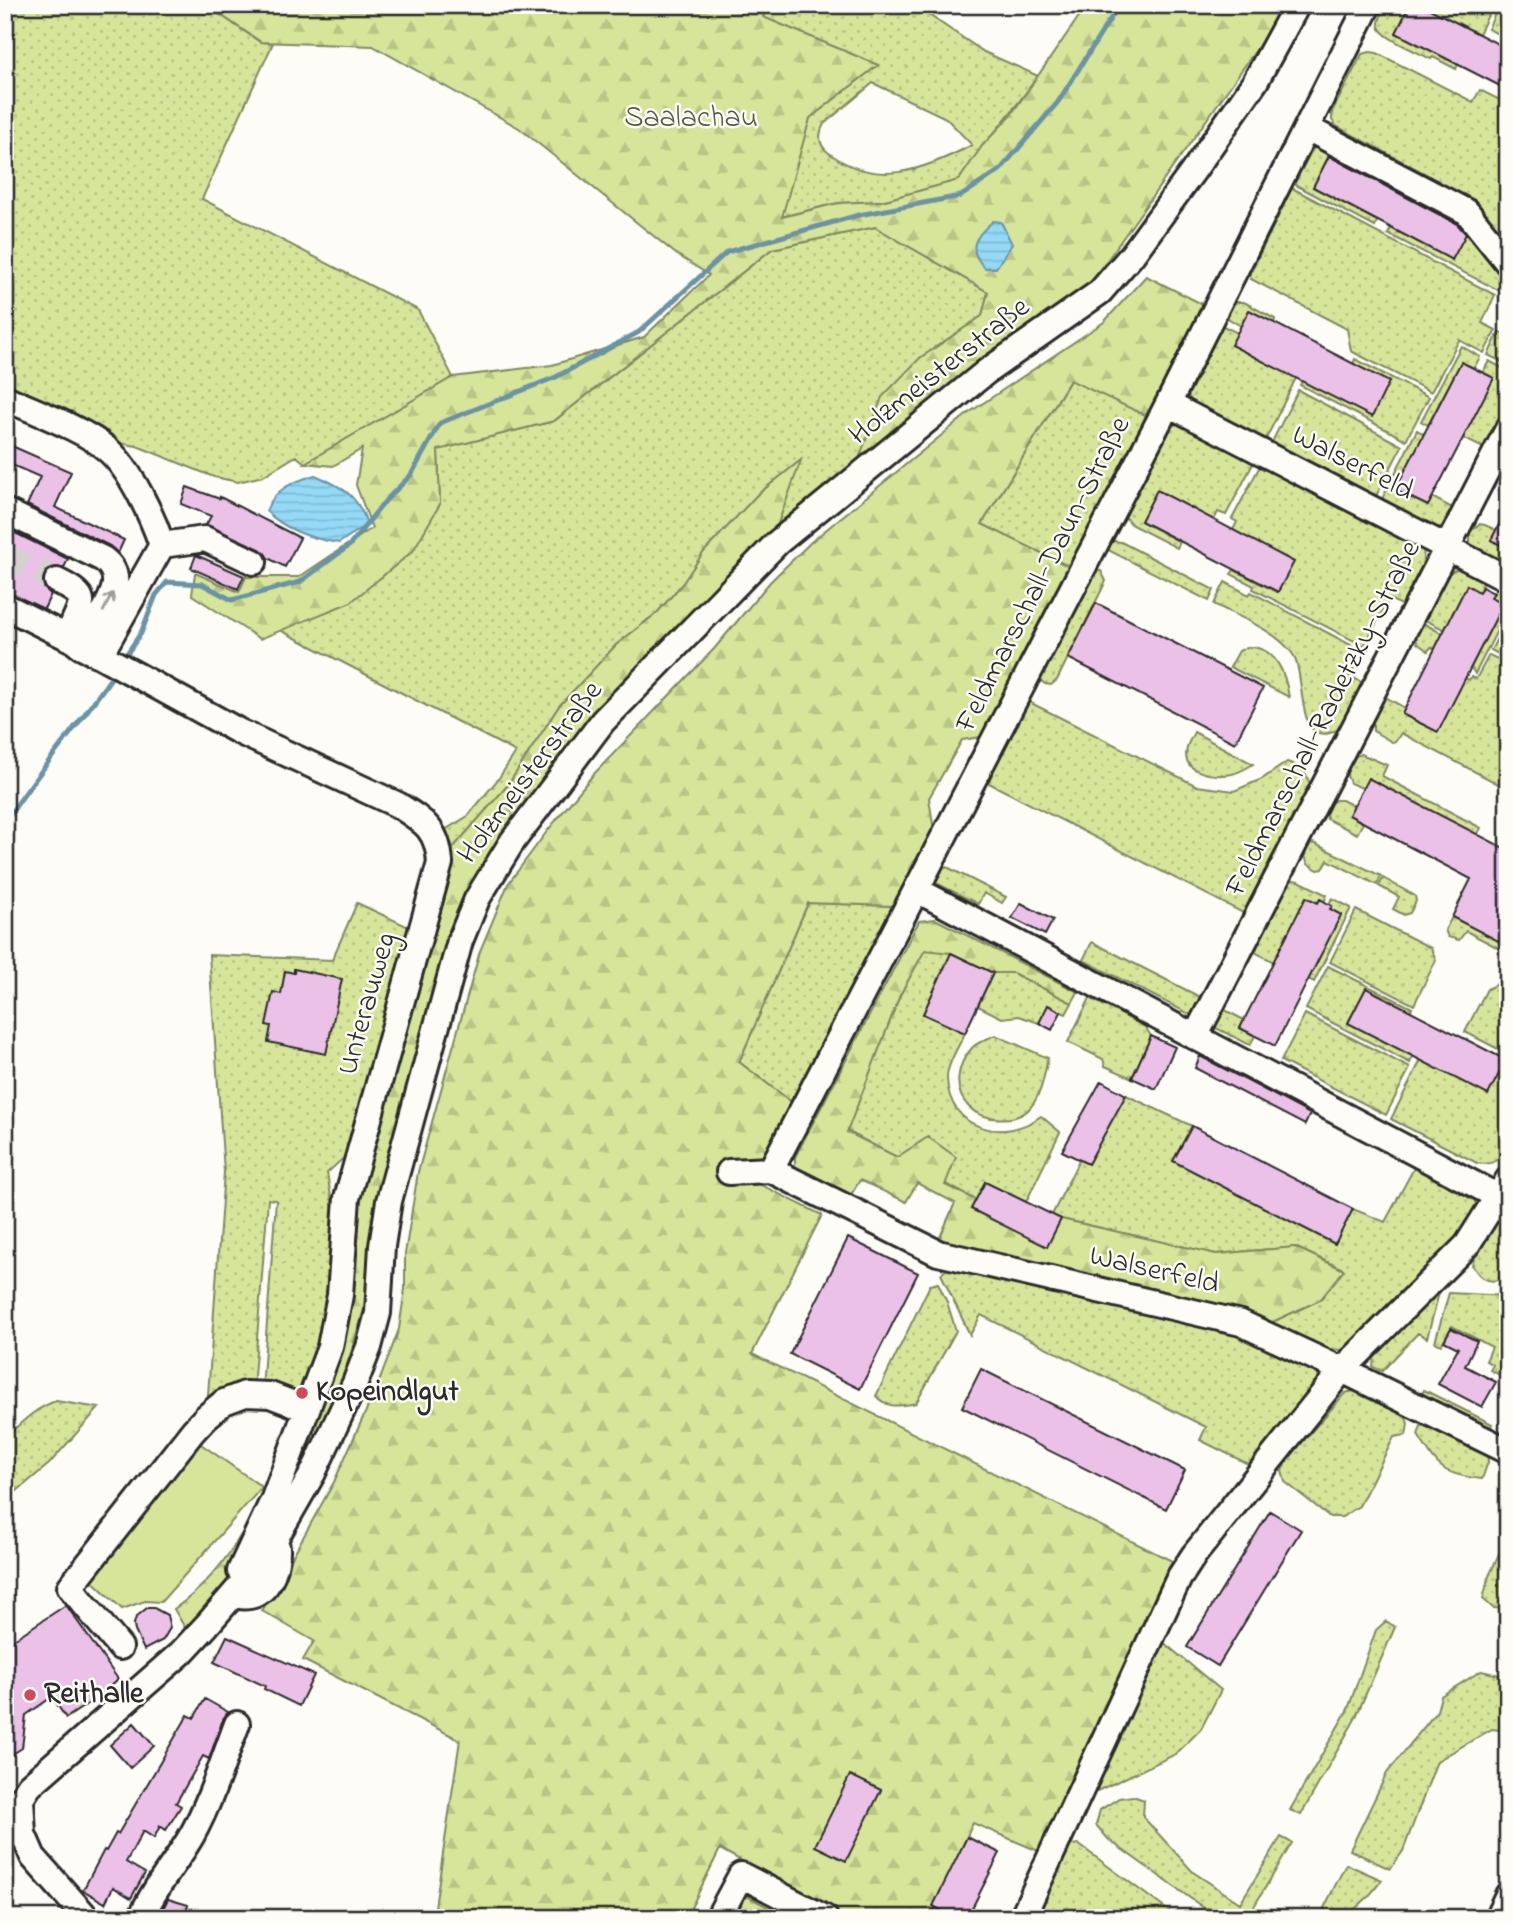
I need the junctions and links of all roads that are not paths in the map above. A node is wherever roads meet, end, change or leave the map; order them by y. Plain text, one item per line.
1 (1297, 5) edge
2 (1368, 5) edge
3 (1307, 128) junction
4 (1508, 263) edge
5 (5, 398) edge
6 (1168, 404) junction
7 (1508, 429) edge
8 (5, 511) edge
9 (162, 545) junction
10 (1447, 548) junction
11 (254, 562) dead end
12 (1508, 579) edge
13 (57, 581) tunnel mouth
14 (5, 606) edge
15 (73, 640) junction
16 (104, 657) junction
17 (917, 891) junction
18 (1195, 1037) junction
19 (771, 1170) junction
20 (729, 1172) dead end
21 (1505, 1193) edge
22 (1342, 1370) junction
23 (307, 1409) junction
24 (1508, 1451) edge
25 (237, 1592) junction
26 (120, 1647) dead end
27 (237, 1724) dead end
28 (13, 1800) edge
29 (1508, 1895) edge
30 (87, 1918) edge
31 (141, 1918) edge
32 (718, 1918) edge
33 (825, 1918) edge
34 (1022, 1918) edge
35 (1497, 1918) edge

1 - 25 street, Holzmeisterstraße
2 - 3 street, Feldmarschall-Daun-Straße
3 - 4 street
3 - 6 street, Feldmarschall-Daun-Straße
5 - 9 street
6 - 10 street, Walserfeld
6 - 17 street, Feldmarschall-Daun-Straße
7 - 10 street, Feldmarschall-Radetzky-Straße
16 -> 8 street
9 - 11 street
9 - 16 street
10 - 12 street, Walserfeld
10 - 18 street, Feldmarschall-Radetzky-Straße
13 - 15 street
14 - 15 street, Unterauweg
15 - 16 street, Unterauweg
16 - 23 street, Unterauweg
17 - 18 street
17 - 19 street, Feldmarschall-Daun-Straße
18 - 21 street
19 - 20 street, Walserfeld
19 - 22 street, Walserfeld
21 - 22 street
22 - 24 street, Walserfeld
22 - 34 street
23 - 25 street, Unterauweg
23 - 26 street
25 - 28 street
27 - 31 street
28 - 30 street
29 - 35 street
32 - 33 street

